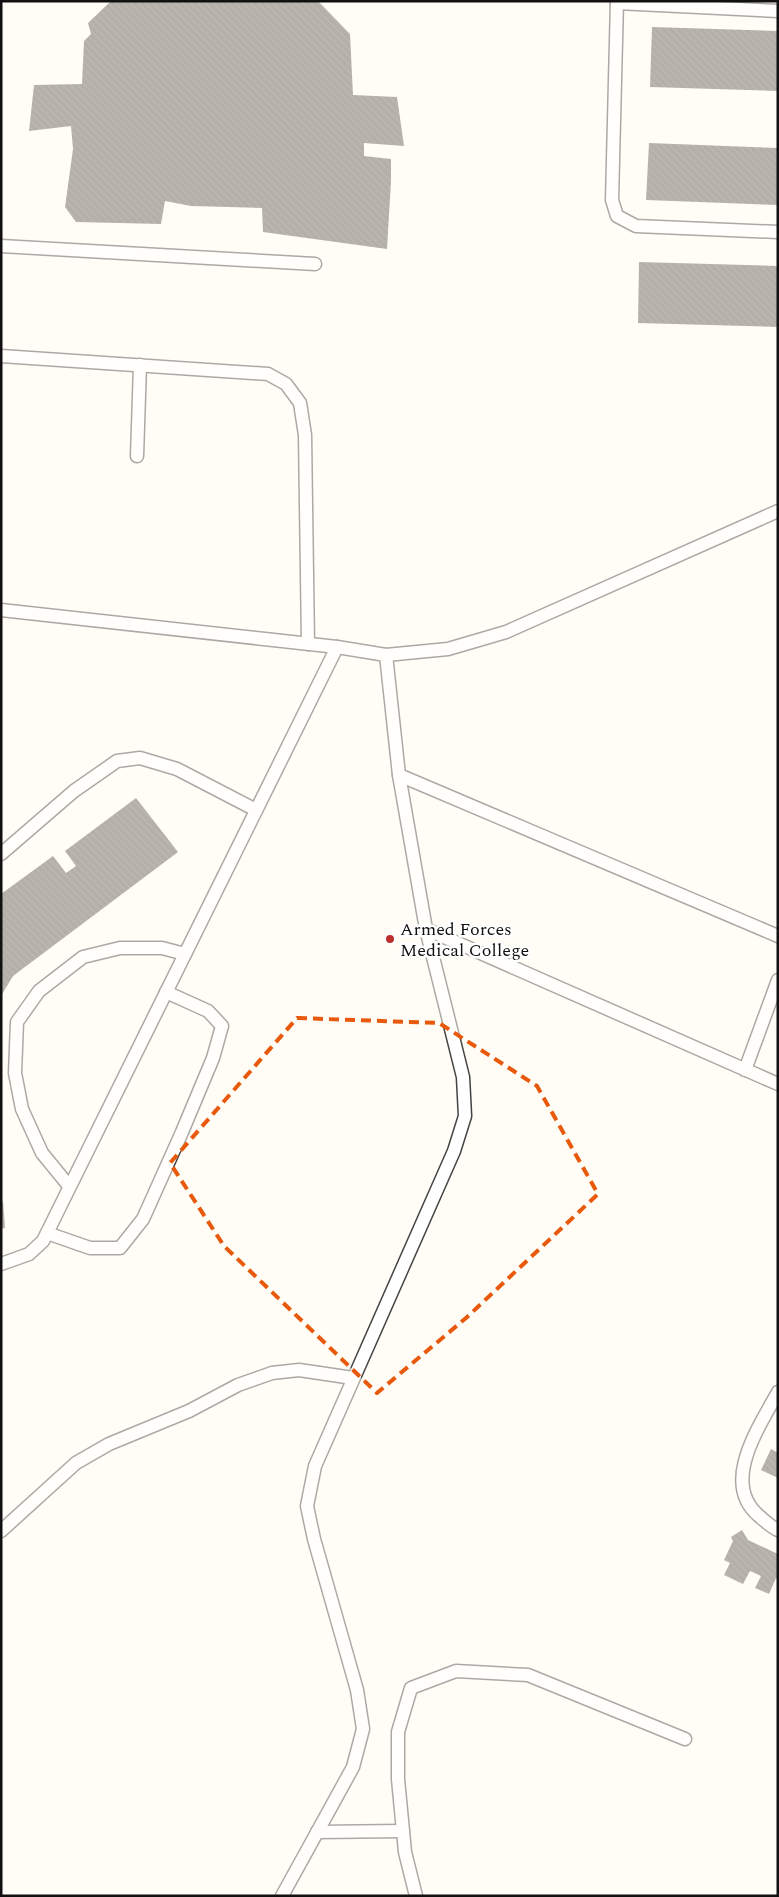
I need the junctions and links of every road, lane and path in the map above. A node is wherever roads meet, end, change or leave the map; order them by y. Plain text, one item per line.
1 (617, 2) edge
2 (778, 11) edge
3 (778, 232) edge
4 (1, 246) edge
5 (314, 264) dead end
6 (1, 356) edge
7 (140, 366) junction
8 (137, 456) dead end
9 (778, 511) edge
10 (1, 610) edge
11 (308, 644) junction
12 (337, 647) junction
13 (386, 654) junction
14 (399, 776) junction
15 (256, 810) junction
16 (1, 854) edge
17 (426, 929) junction
18 (778, 936) edge
19 (185, 954) junction
20 (778, 980) edge
21 (166, 992) junction
22 (744, 1070) junction
23 (778, 1084) edge
24 (69, 1186) junction
25 (47, 1233) junction
26 (1, 1264) edge
27 (353, 1378) junction
28 (778, 1392) edge
29 (778, 1530) edge
30 (1, 1531) edge
31 (685, 1739) dead end
32 (403, 1831) junction
33 (317, 1832) junction
34 (282, 1896) edge
35 (416, 1896) edge

1 - 2 lane
1 - 3 lane
4 - 5 lane
6 - 7 lane
7 - 8 lane
7 - 11 lane
9 - 13 lane
10 - 11 lane
11 - 12 lane
12 - 13 lane
12 - 15 lane
13 - 14 lane
14 - 17 lane
14 - 18 lane
15 - 16 lane
15 - 19 lane
17 - 22 lane
17 - 27 lane
19 - 21 lane
19 - 24 lane
20 - 22 lane
21 - 24 lane
21 - 25 lane
22 - 23 lane
24 - 25 lane
25 - 26 lane
27 - 30 lane
27 - 33 lane
28 - 29 lane
31 - 32 lane
32 - 33 lane
32 - 35 lane
33 - 34 lane

